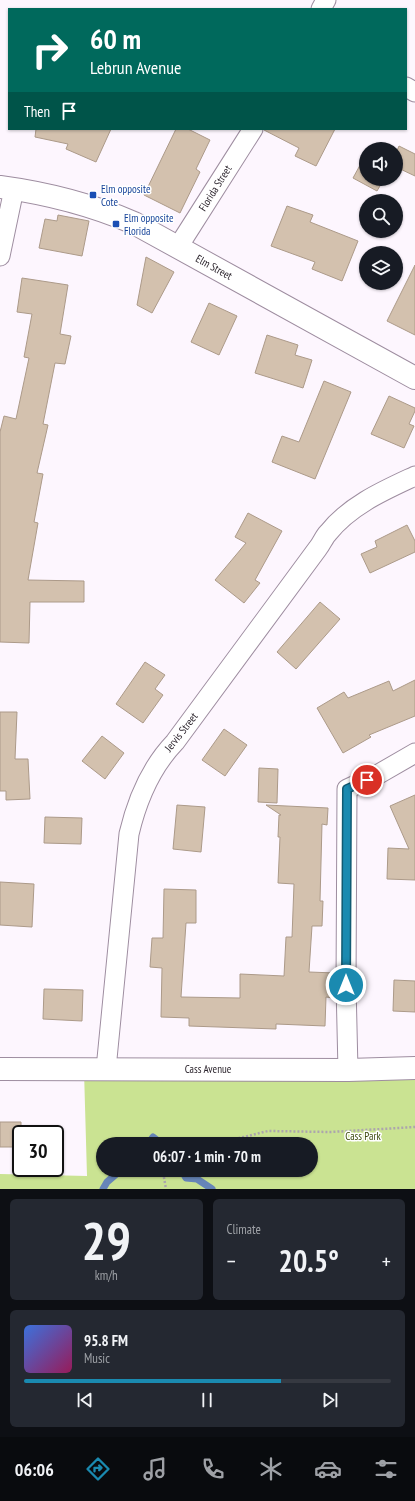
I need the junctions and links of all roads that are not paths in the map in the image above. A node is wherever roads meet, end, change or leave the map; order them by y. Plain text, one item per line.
1 (252, 130) edge
2 (7, 188) edge
3 (178, 247) junction
4 (0, 256) edge
5 (415, 378) edge
6 (415, 476) edge
7 (415, 753) edge
8 (415, 1068) edge
9 (0, 1069) edge
10 (106, 1069) junction
11 (348, 1070) junction

1 - 3 street, Florida Street
2 - 3 street, Elm Street
2 - 4 street
3 - 5 street, Elm Street
6 - 10 street, Jervis Street
7 - 11 street
8 - 11 street, Cass Avenue
9 - 10 street, Cass Avenue
10 - 11 street, Cass Avenue

